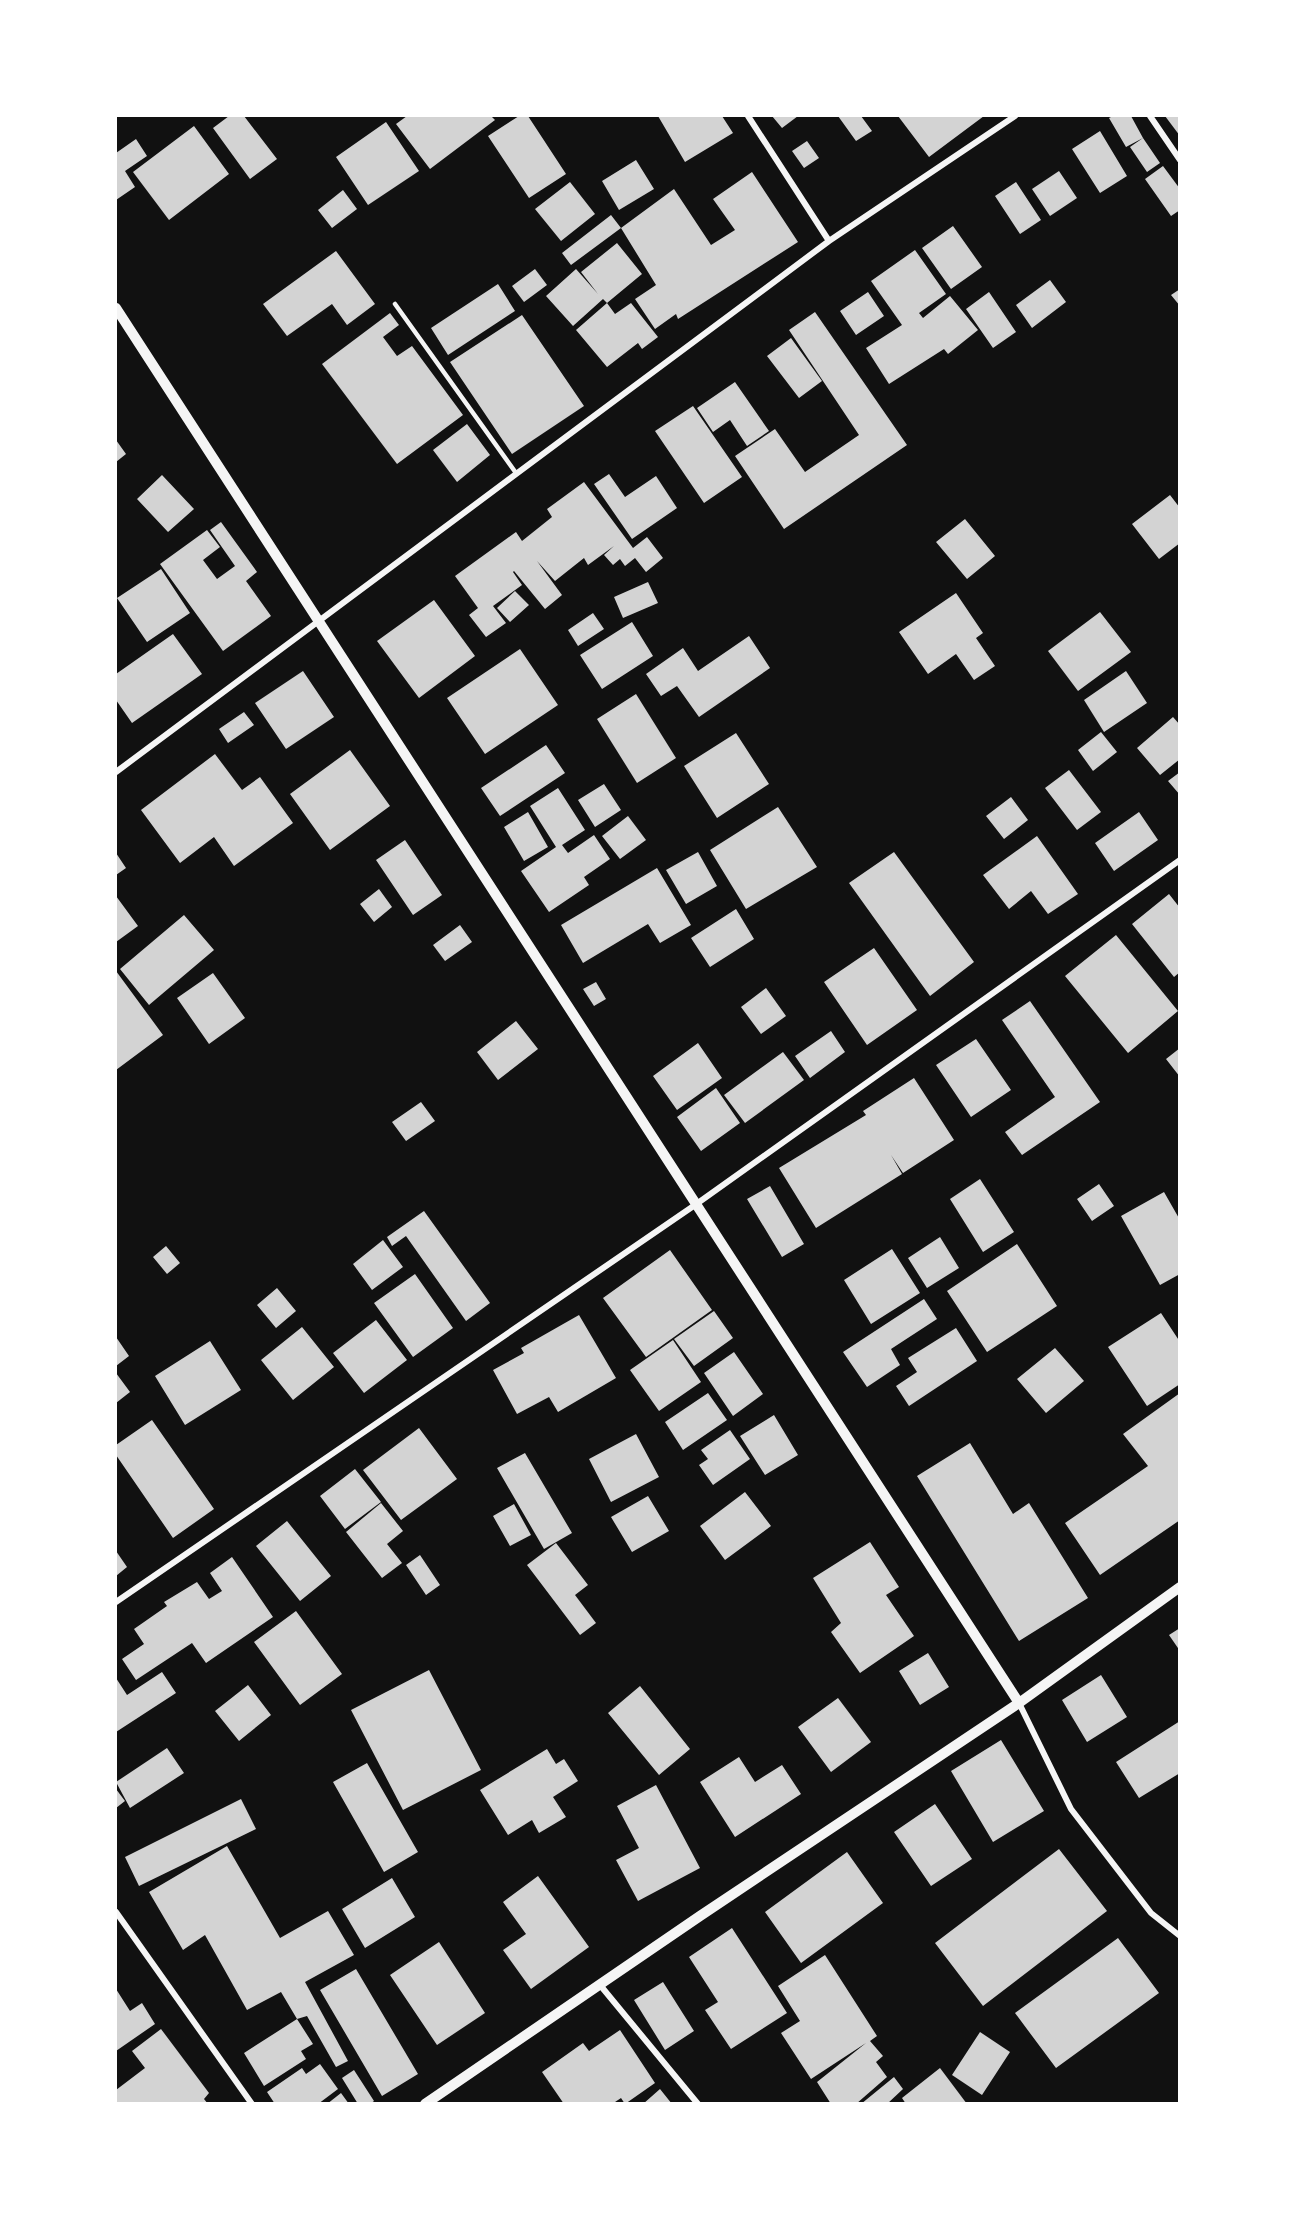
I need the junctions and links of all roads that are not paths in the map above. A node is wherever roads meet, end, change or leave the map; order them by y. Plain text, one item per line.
1 (748, 116) edge
2 (1015, 116) edge
3 (1150, 116) edge
4 (1179, 160) edge
5 (829, 241) junction
6 (395, 304) dead end
7 (116, 308) edge
8 (516, 473) junction
9 (318, 622) junction
10 (116, 772) edge
11 (1179, 860) edge
12 (695, 1205) junction
13 (1179, 1587) edge
14 (116, 1602) edge
15 (1019, 1703) junction
16 (116, 1912) edge
17 (1179, 1936) edge
18 (600, 1985) junction
19 (252, 2103) edge
20 (425, 2103) edge
21 (698, 2103) edge

1 - 5 street
2 - 5 street
3 - 4 street
5 - 8 street
6 - 8 lane
7 - 9 street
8 - 9 street
9 - 10 street
9 - 12 street
11 - 12 street
12 - 14 street
12 - 15 street
13 - 15 street
15 - 17 street
15 - 18 street
16 - 19 street
18 - 20 street
18 - 21 street

